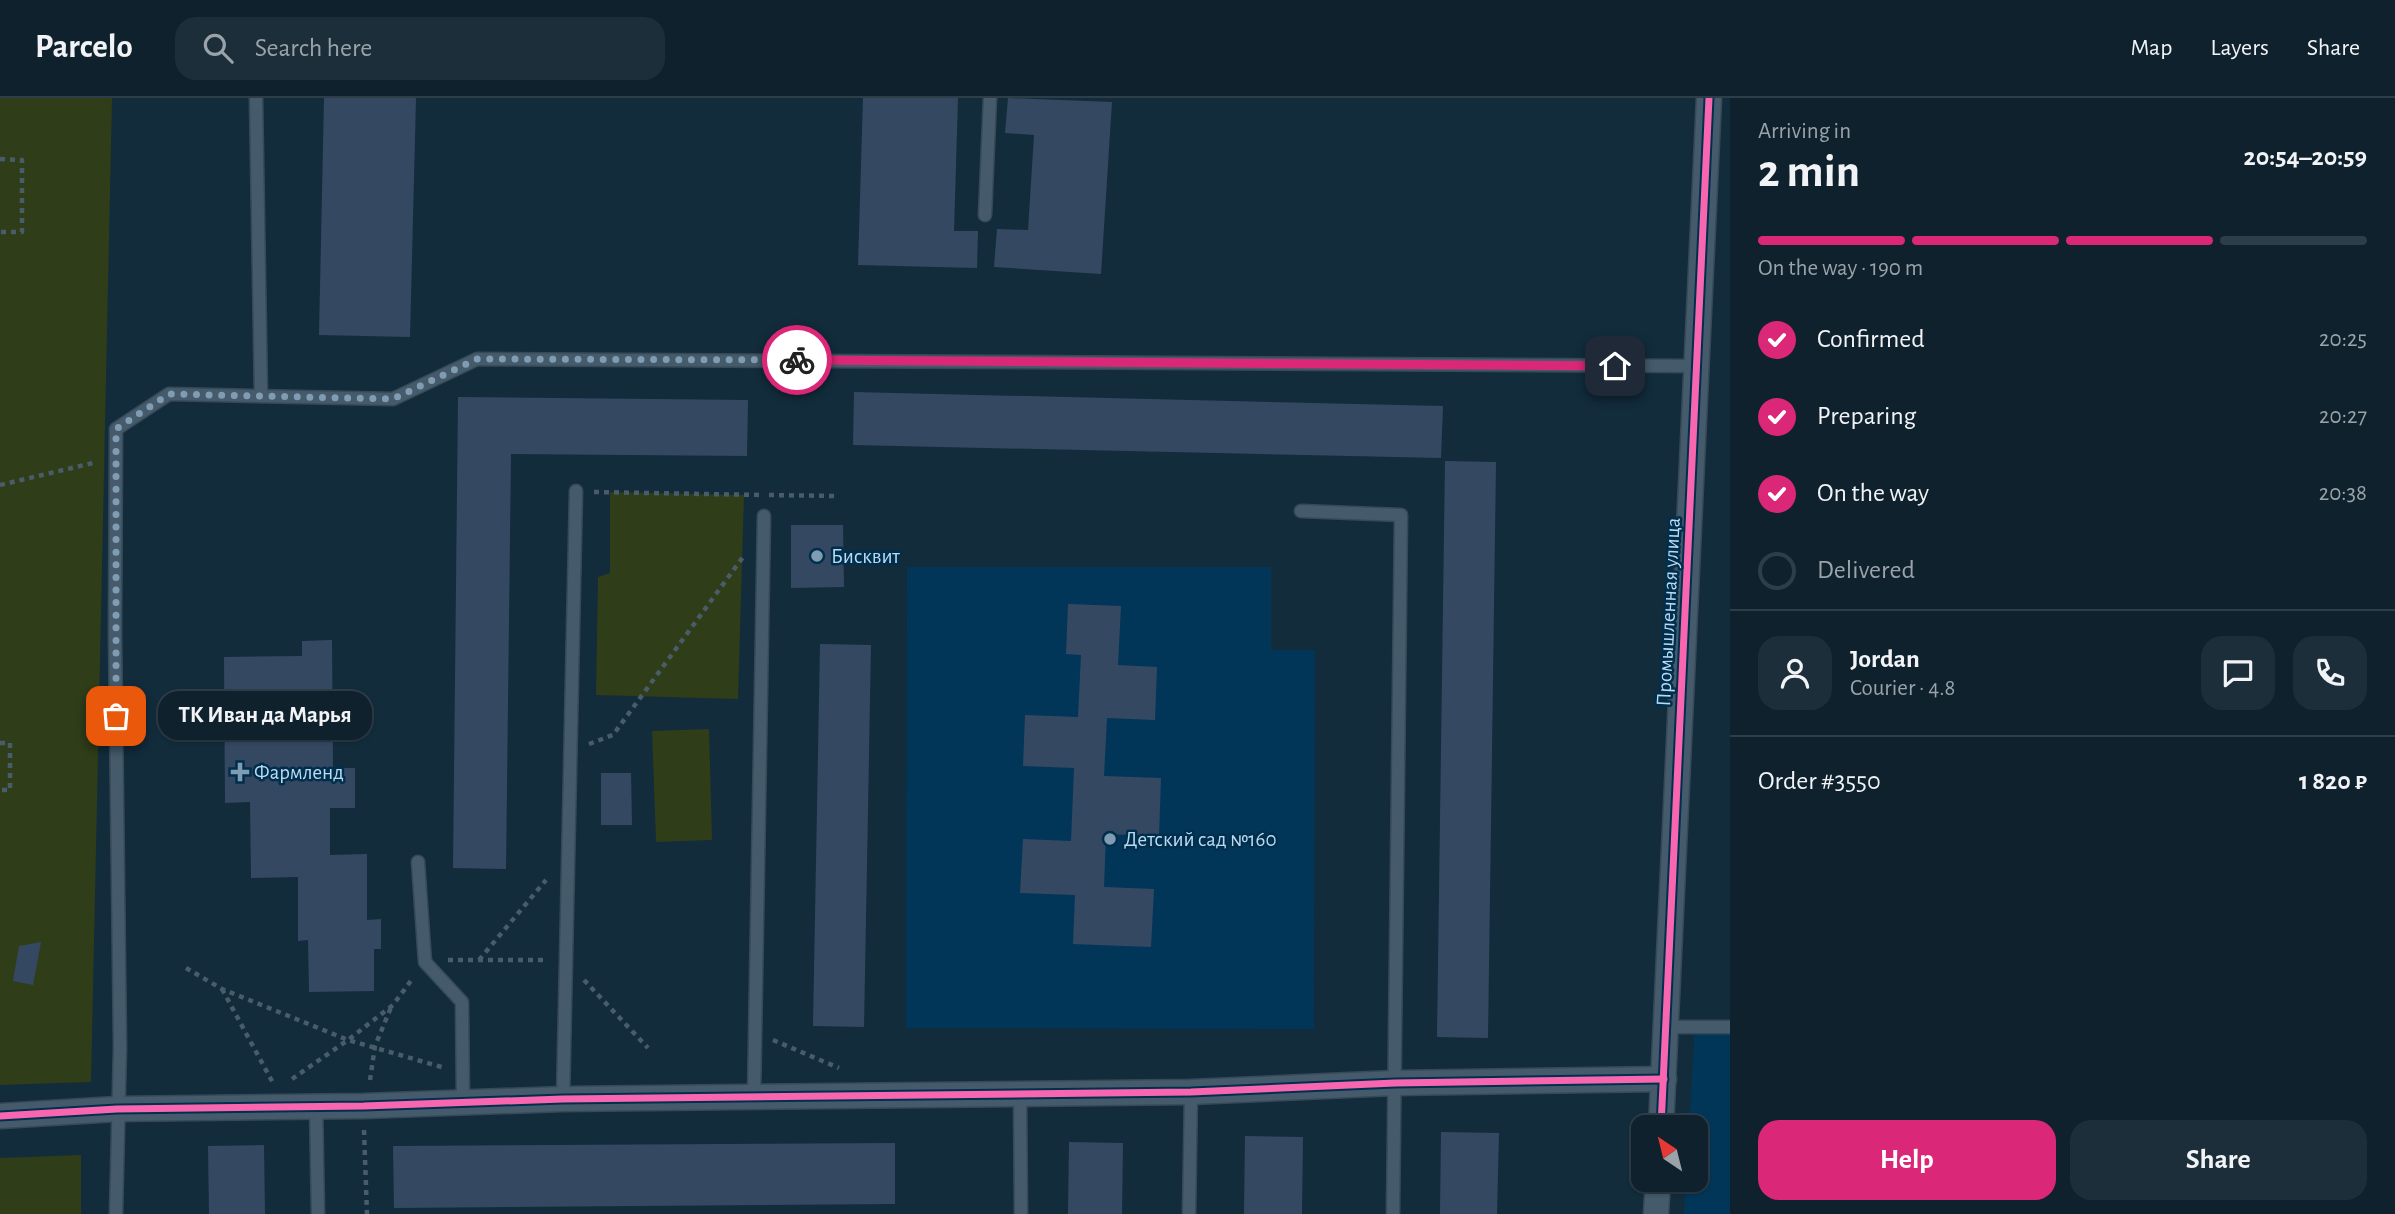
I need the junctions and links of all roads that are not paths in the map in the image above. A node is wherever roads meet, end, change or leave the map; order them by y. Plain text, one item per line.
1 (257, 98) edge
2 (990, 98) edge
3 (1709, 98) edge
4 (985, 215) dead end
5 (1696, 366) junction
6 (261, 396) junction
7 (576, 491) road end
8 (1301, 511) dead end
9 (764, 516) road end
10 (418, 862) dead end
11 (1667, 1027) junction
12 (1730, 1027) edge
13 (1664, 1079) junction
14 (1395, 1083) junction
15 (1191, 1092) junction
16 (1020, 1093) junction
17 (754, 1098) junction
18 (563, 1099) junction
19 (463, 1102) junction
20 (316, 1105) junction
21 (117, 1110) junction
22 (1662, 1115) edge
23 (0, 1116) edge
24 (1658, 1192) edge
25 (116, 1214) edge
26 (318, 1214) edge
27 (1021, 1214) edge
28 (1189, 1214) edge
29 (1393, 1214) edge
30 (1657, 1214) edge

1 - 6 lane
2 - 4 lane
3 - 5 street, Промышленная улица
5 - 6 lane
5 - 11 street, Промышленная улица
6 - 21 lane
7 - 18 lane
8 - 14 lane
9 - 17 lane
10 - 19 lane
11 - 12 lane
11 - 13 street, Промышленная улица
13 - 14 street
13 - 22 street, Промышленная улица
14 - 15 street
14 - 29 lane
15 - 16 street
15 - 28 lane
16 - 17 street
16 - 27 lane
17 - 18 street
18 - 19 street
19 - 20 street
20 - 21 street
20 - 26 lane
21 - 23 street
21 - 25 lane
24 - 30 street

